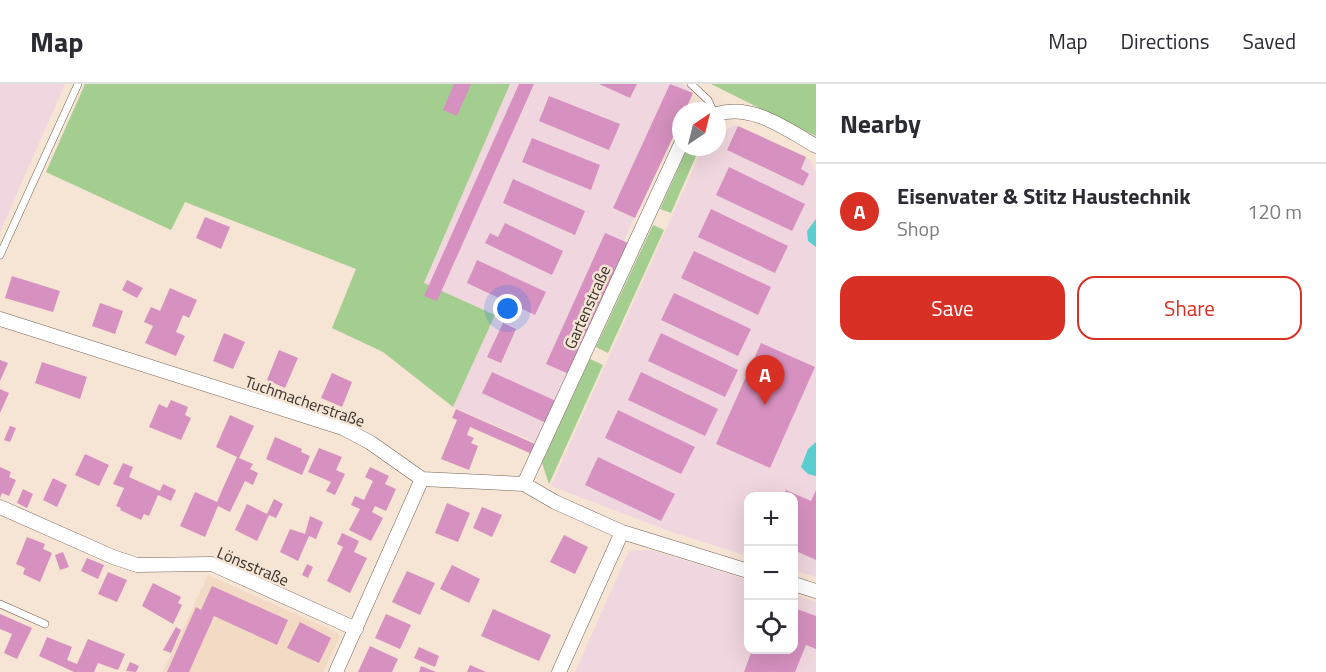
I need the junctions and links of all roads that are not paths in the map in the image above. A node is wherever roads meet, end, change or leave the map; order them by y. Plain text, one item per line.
1 (78, 84) edge
2 (691, 84) edge
3 (709, 102) edge
4 (726, 111) edge
5 (816, 146) edge
6 (675, 156) edge
7 (0, 255) edge
8 (0, 319) edge
9 (422, 479) junction
10 (524, 484) junction
11 (0, 507) edge
12 (622, 532) junction
13 (744, 569) edge
14 (798, 585) edge
15 (816, 591) edge
16 (0, 604) edge
17 (45, 624) dead end
18 (356, 629) junction
19 (336, 672) edge
20 (559, 672) edge

1 - 7 lane
2 - 3 lane
4 - 5 street
6 - 10 street, Gartenstraße
8 - 9 street, Tuchmacherstraße
9 - 10 street
9 - 18 street
10 - 12 street
11 - 18 street, Lönsstraße
12 - 13 street
12 - 20 street
14 - 15 street
16 - 17 lane
18 - 19 street

